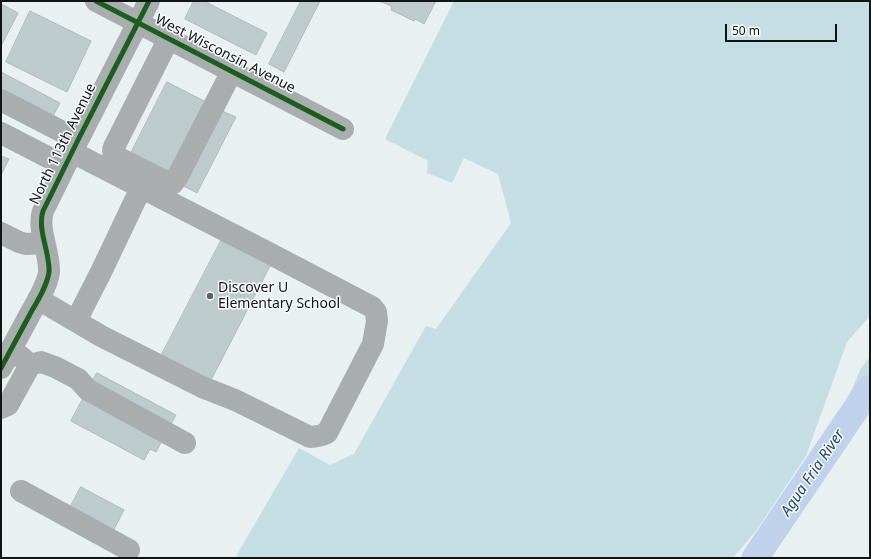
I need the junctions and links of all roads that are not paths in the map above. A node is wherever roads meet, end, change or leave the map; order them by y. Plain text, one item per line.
1 (96, 1) edge
2 (149, 1) edge
3 (137, 22) junction
4 (169, 38) junction
5 (232, 71) junction
6 (1, 100) edge
7 (343, 129) dead end
8 (1, 132) edge
9 (71, 152) junction
10 (141, 188) junction
11 (1, 233) edge
12 (44, 243) junction
13 (38, 299) junction
14 (76, 321) junction
15 (11, 349) junction
16 (30, 365) junction
17 (1, 368) edge
18 (1, 408) edge
19 (185, 444) dead end
20 (21, 491) dead end
21 (129, 550) dead end

1 - 3 street, West Wisconsin Avenue
2 - 3 street, North 113th Avenue
3 - 4 street, West Wisconsin Avenue
3 - 9 street, North 113th Avenue
4 - 5 street, West Wisconsin Avenue
4 - 5 street
5 - 7 street, West Wisconsin Avenue
6 - 9 street
8 - 9 street
9 - 10 street
9 - 12 street, North 113th Avenue
10 - 14 street
10 - 14 street
11 - 12 street
12 - 13 street, North 113th Avenue
13 - 14 street
13 - 15 street, North 113th Avenue
15 - 16 street
15 - 17 street, North 113th Avenue
16 - 18 street
16 - 19 street
20 - 21 street

